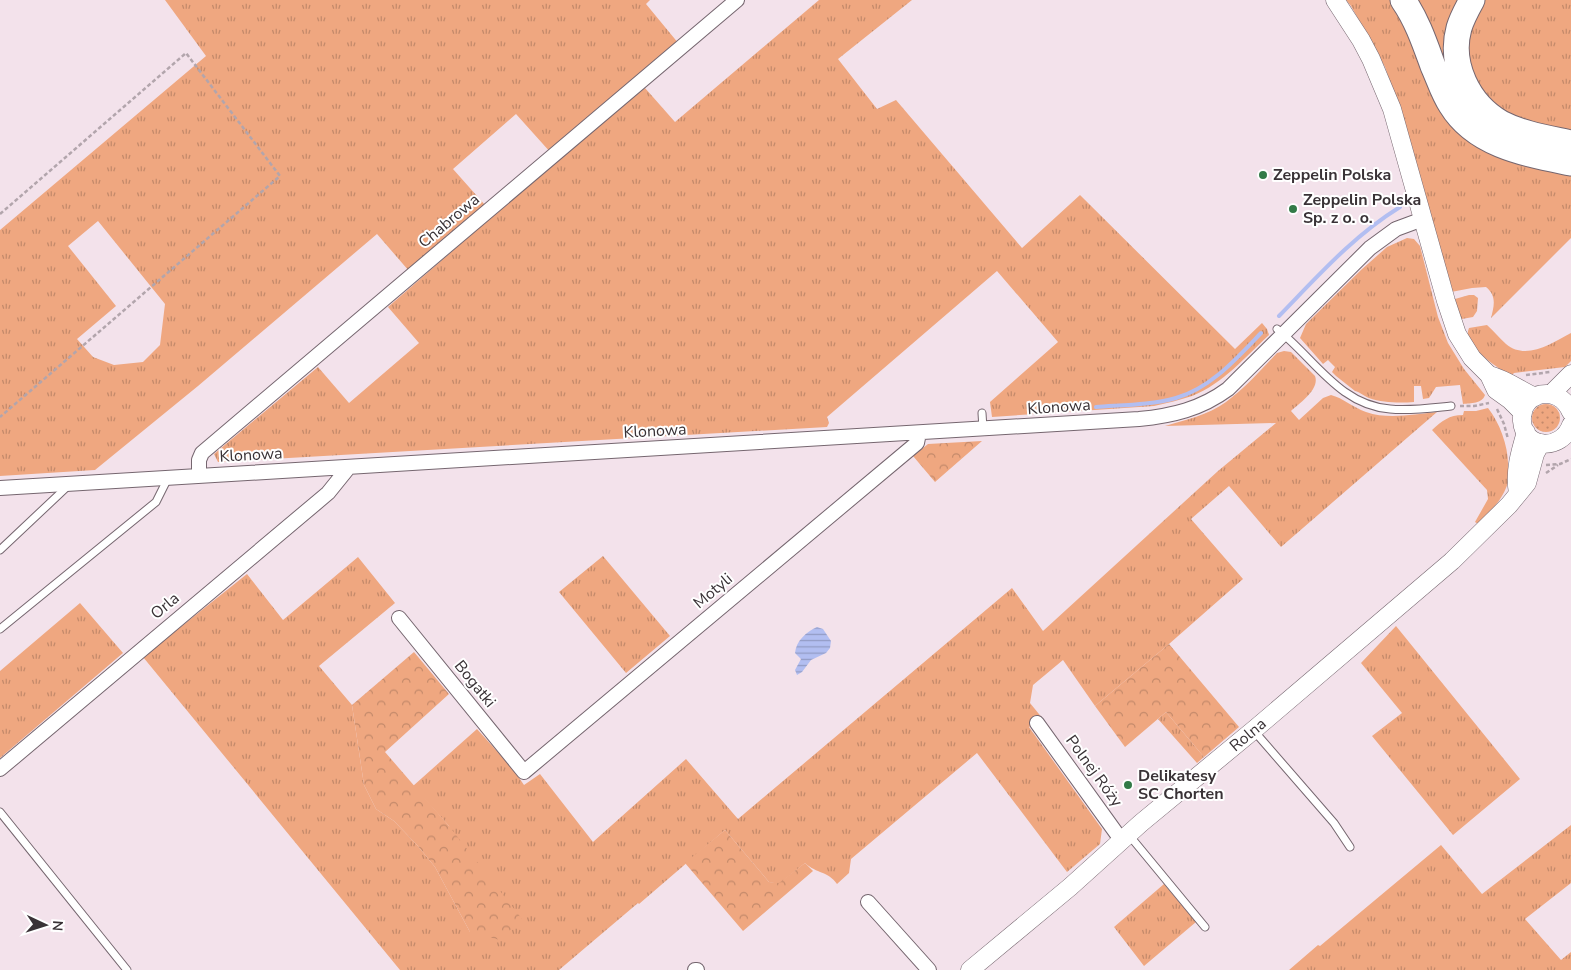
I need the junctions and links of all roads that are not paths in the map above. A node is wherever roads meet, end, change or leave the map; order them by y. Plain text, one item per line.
1 (737, 0) edge
2 (1335, 0) edge
3 (1403, 0) edge
4 (1472, 0) edge
5 (1571, 143) edge
6 (1571, 164) edge
7 (1423, 219) junction
8 (1280, 332) junction
9 (1563, 373) edge
10 (1489, 375) junction
11 (1543, 396) junction
12 (1451, 406) road end
13 (1570, 411) edge
14 (982, 412) dead end
15 (1523, 413) junction
16 (983, 429) junction
17 (1526, 432) junction
18 (918, 433) junction
19 (1541, 443) junction
20 (1566, 443) edge
21 (349, 467) junction
22 (199, 476) junction
23 (168, 478) junction
24 (70, 484) junction
25 (0, 488) edge
26 (1518, 493) junction
27 (0, 550) edge
28 (399, 618) dead end
29 (0, 629) edge
30 (1037, 723) dead end
31 (1254, 730) junction
32 (0, 769) edge
33 (524, 772) joint
34 (0, 812) edge
35 (1125, 837) junction
36 (1350, 847) dead end
37 (868, 902) dead end
38 (1205, 927) dead end
39 (127, 970) edge
40 (929, 970) edge
41 (970, 970) edge

1 - 22 street, Chabrowa
2 - 7 street
3 - 6 highway
4 - 5 highway
7 - 8 street, Klonowa
7 - 10 street
8 - 12 lane
8 - 16 street, Klonowa
9 - 11 street
10 - 11 street
10 - 15 street
11 - 13 street
11 - 15 street
13 - 20 street
14 - 16 lane
15 - 17 street
16 - 18 street, Klonowa
17 - 19 street
17 - 26 street
18 - 21 street, Klonowa
18 - 33 street, Motyli
19 - 20 street
19 - 26 street, Rolna
21 - 22 street, Klonowa
21 - 32 street, Orla
22 - 23 street, Klonowa
23 - 24 street, Klonowa
23 - 29 lane
24 - 25 street, Klonowa
24 - 27 lane
26 - 31 street, Rolna
28 - 33 street, Bogatki
30 - 35 street, Polnej Róży
31 - 35 street, Rolna
31 - 36 lane
34 - 39 lane
35 - 38 lane
35 - 41 street, Rolna
37 - 40 street

